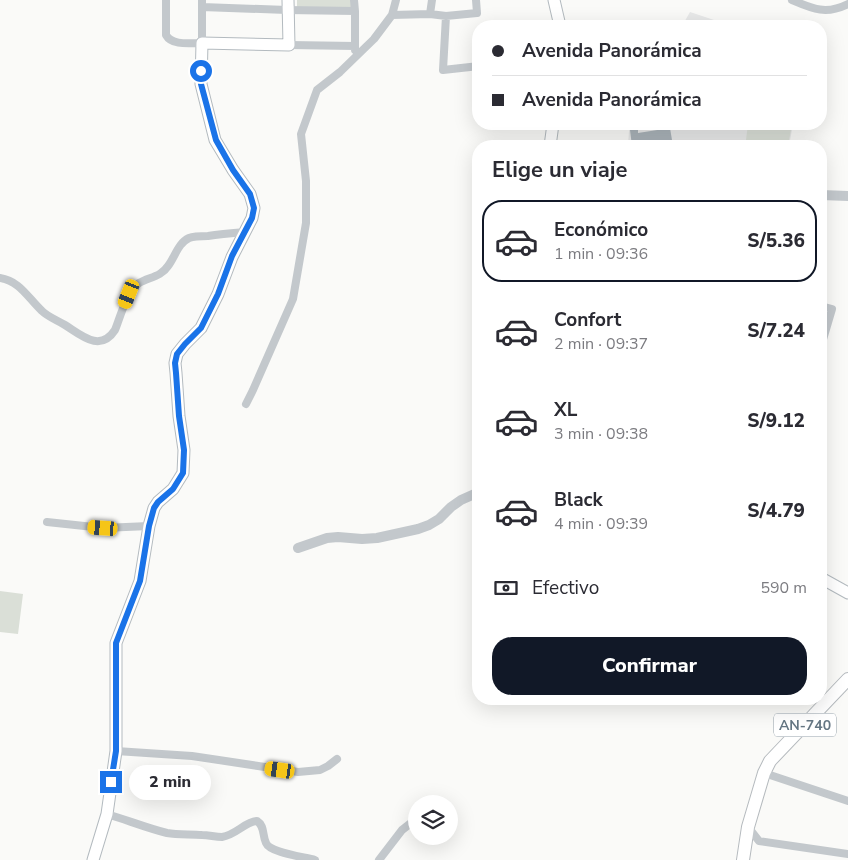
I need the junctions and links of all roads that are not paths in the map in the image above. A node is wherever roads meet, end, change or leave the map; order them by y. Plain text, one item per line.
1 (166, 0) edge
2 (354, 0) edge
3 (396, 0) edge
4 (432, 0) edge
5 (476, 0) edge
6 (554, 0) edge
7 (792, 0) edge
8 (202, 4) edge
9 (245, 4) edge
10 (848, 4) edge
11 (288, 5) edge
12 (355, 11) junction
13 (430, 14) junction
14 (392, 15) junction
15 (446, 16) junction
16 (559, 20) edge
17 (202, 44) junction
18 (289, 45) junction
19 (355, 46) junction
20 (354, 58) junction
21 (472, 67) edge
22 (827, 194) edge
23 (848, 196) edge
24 (246, 232) junction
25 (0, 278) edge
26 (827, 308) edge
27 (827, 326) edge
28 (246, 404) dead end
29 (472, 495) edge
30 (47, 522) dead end
31 (149, 526) junction
32 (298, 548) dead end
33 (827, 581) edge
34 (848, 593) edge
35 (848, 679) edge
36 (827, 701) edge
37 (824, 705) edge
38 (116, 751) junction
39 (337, 759) dead end
40 (764, 773) junction
41 (848, 802) edge
42 (107, 814) junction
43 (408, 825) edge
44 (748, 827) junction
45 (848, 854) edge
46 (93, 860) edge
47 (315, 860) edge
48 (379, 860) edge
49 (743, 860) edge

1 - 17 street
2 - 12 street
3 - 14 street
4 - 13 street
5 - 15 street
6 - 16 main road
7 - 10 street
8 - 9 street
8 - 17 street
9 - 11 street
11 - 12 street
11 - 18 main road
12 - 19 street
13 - 14 street
13 - 15 street
14 - 20 street
15 - 21 street
17 - 18 main road
17 - 24 main road
18 - 19 street
19 - 20 street
20 - 28 street
22 - 23 street
24 - 25 street
24 - 31 main road
26 - 27 street
29 - 32 street
30 - 31 street
31 - 38 main road
33 - 34 main road
35 - 36 main road, AN-740
37 - 40 main road, AN-740
38 - 39 street
38 - 42 main road
40 - 41 street
40 - 44 main road, AN-740
42 - 46 main road
42 - 47 street
43 - 48 street
44 - 45 street
44 - 49 main road, AN-740

